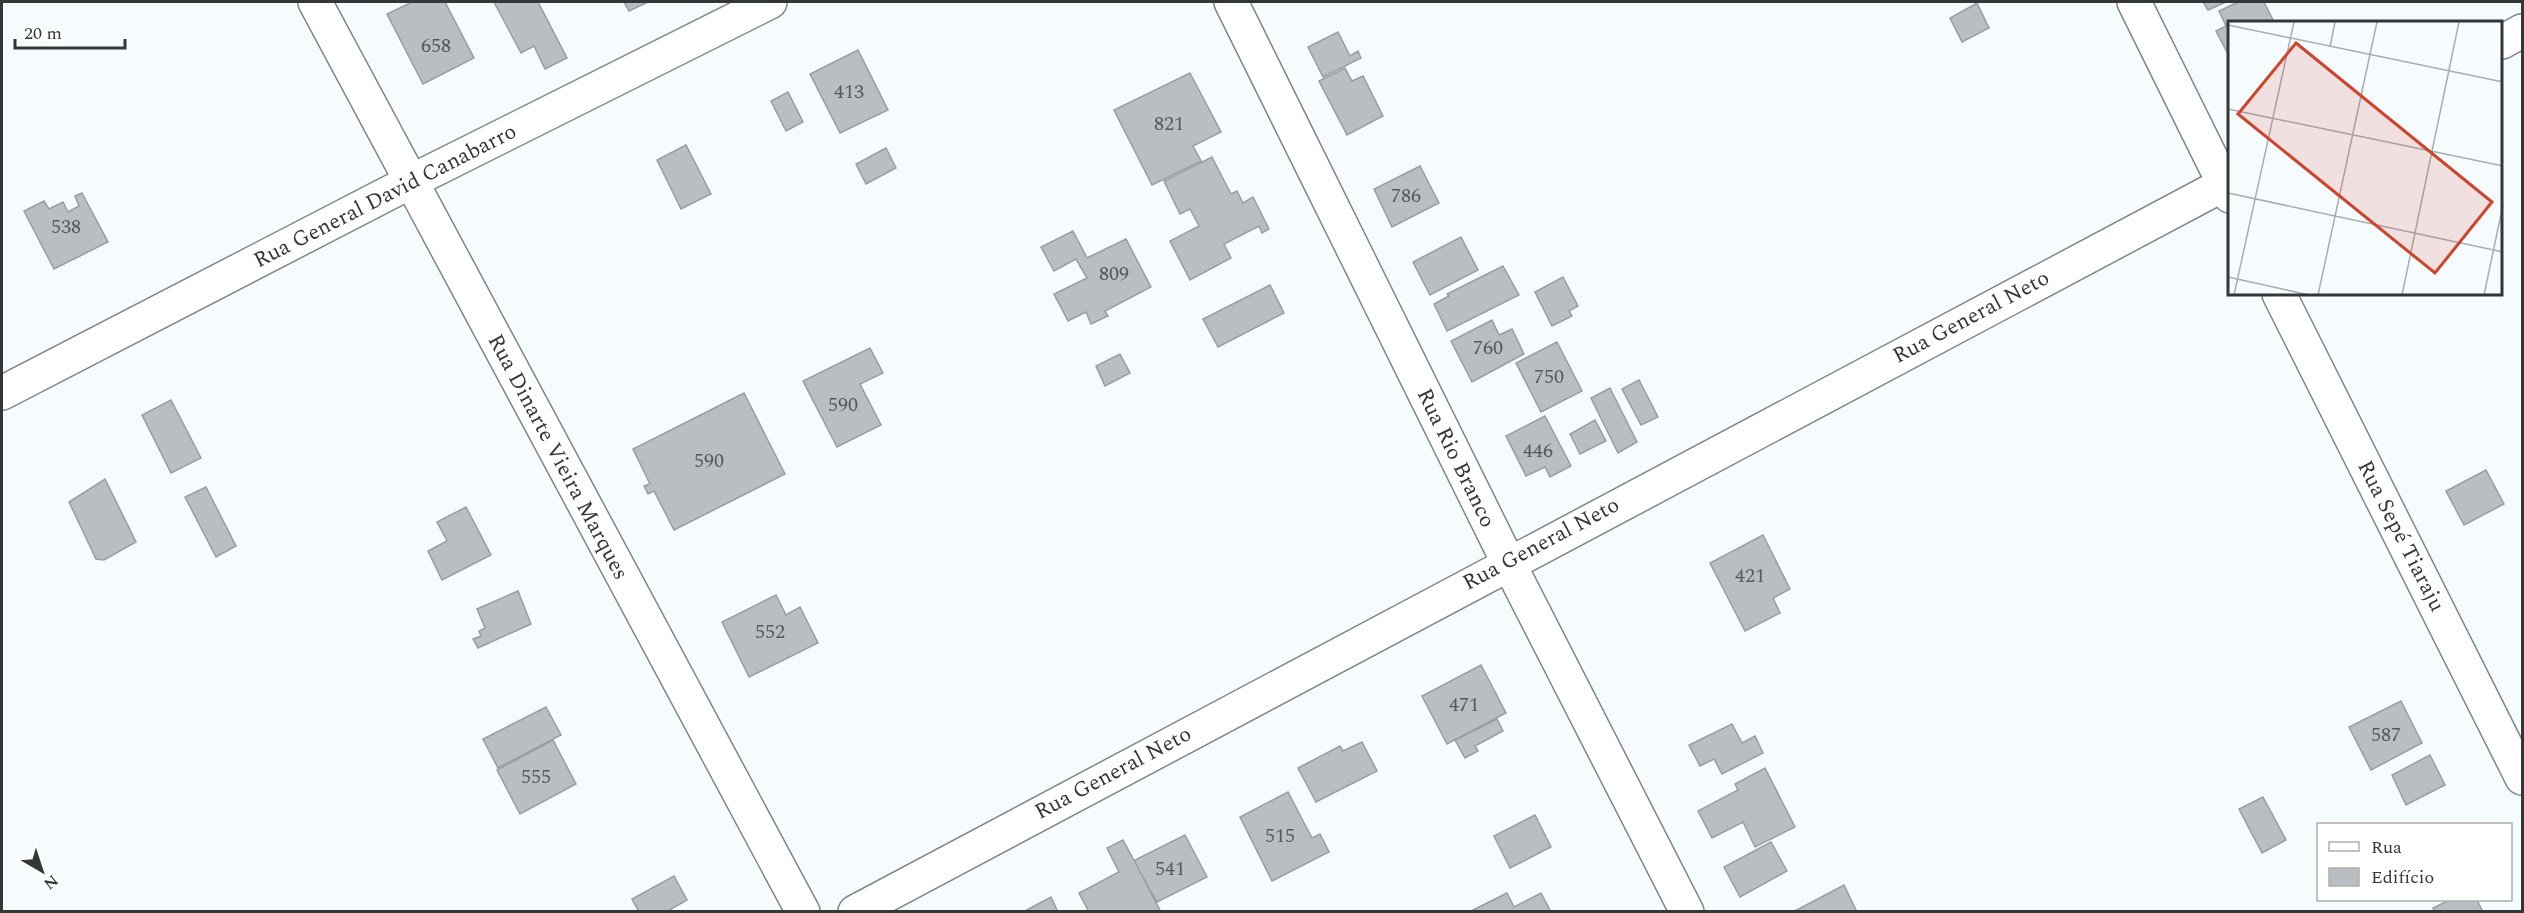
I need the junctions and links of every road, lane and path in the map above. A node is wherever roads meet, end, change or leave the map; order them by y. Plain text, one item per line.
1 (315, 2) edge
2 (770, 2) edge
3 (1231, 2) edge
4 (2134, 2) edge
5 (2523, 32) edge
6 (2503, 42) edge
7 (410, 182) junction
8 (2228, 187) edge
9 (2280, 296) edge
10 (2, 393) edge
11 (1508, 562) junction
12 (2523, 778) edge
13 (803, 912) edge
14 (855, 912) edge
15 (1687, 912) edge

1 - 7 street, Rua Dinarte Vieira Marques
2 - 7 street, Rua General David Canabarro
3 - 11 street, Rua Rio Branco
4 - 8 street
5 - 6 street
7 - 10 street, Rua General David Canabarro
7 - 13 street, Rua Dinarte Vieira Marques
8 - 11 street, Rua General Neto
9 - 12 street, Rua Sepé Tiaraju
11 - 14 street, Rua General Neto
11 - 15 street, Rua Rio Branco

